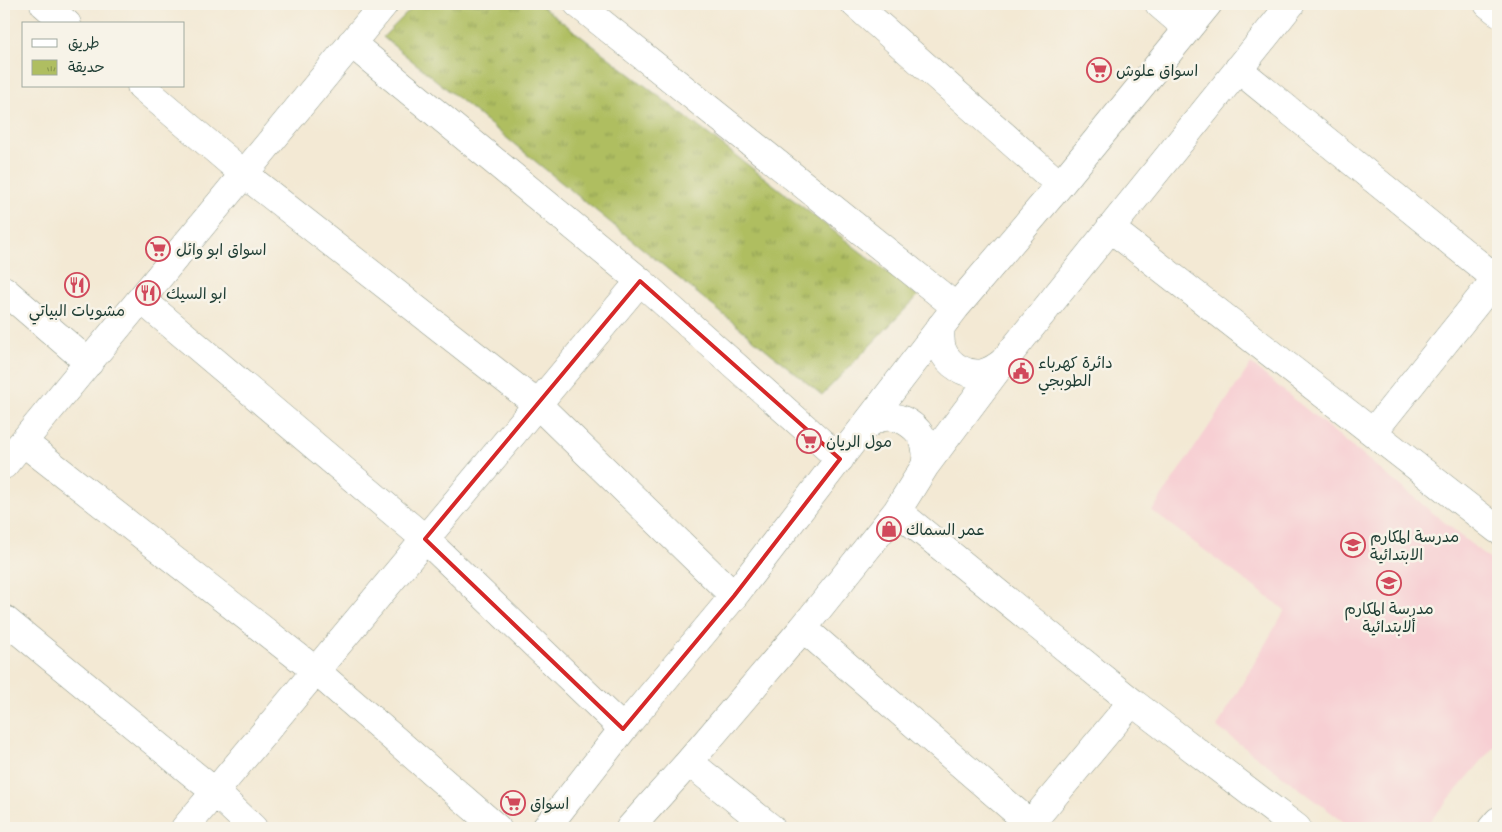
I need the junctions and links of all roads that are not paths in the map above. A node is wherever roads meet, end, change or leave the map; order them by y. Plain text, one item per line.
1 (44, 4) edge
2 (384, 4) edge
3 (578, 4) edge
4 (855, 4) edge
5 (1159, 4) edge
6 (1208, 4) edge
7 (1291, 4) edge
8 (1488, 4) edge
9 (1498, 12) edge
10 (65, 22) edge
11 (1187, 28) junction
12 (351, 43) junction
13 (1238, 69) junction
14 (143, 88) edge
15 (244, 174) junction
16 (1060, 185) junction
17 (1110, 228) junction
18 (1498, 278) edge
19 (640, 281) junction
20 (4, 290) edge
21 (141, 299) junction
22 (948, 316) junction
23 (1004, 362) junction
24 (88, 363) junction
25 (537, 404) junction
26 (863, 428) junction
27 (1373, 432) junction
28 (23, 442) junction
29 (840, 459) junction
30 (4, 466) edge
31 (925, 466) junction
32 (897, 511) junction
33 (1498, 530) edge
34 (425, 539) junction
35 (734, 596) junction
36 (4, 619) edge
37 (803, 628) junction
38 (316, 671) junction
39 (1132, 702) junction
40 (623, 729) junction
41 (689, 762) junction
42 (215, 792) junction
43 (1498, 821) edge
44 (1031, 827) edge
45 (185, 828) edge
46 (253, 828) edge
47 (497, 828) edge
48 (546, 828) edge
49 (630, 828) edge
50 (771, 828) edge
51 (1297, 828) edge
52 (1492, 828) edge

1 - 10 street
2 - 12 street
3 - 22 street
4 - 16 street
5 - 11 street
6 - 11 street
7 - 13 street
8 - 9 street
11 - 16 street
12 - 15 street
12 - 19 street
13 - 17 street
13 - 18 street
14 - 15 street
15 - 21 street
15 - 25 street
16 - 22 street
17 - 23 street
17 - 27 street
18 - 27 street
19 - 25 street
19 - 29 street
20 - 24 street
21 - 24 street
21 - 34 street
22 - 23 street
22 - 26 street
23 - 31 street
24 - 28 street
25 - 34 street
25 - 35 street
26 - 29 street
26 - 31 street
27 - 33 street
28 - 30 street
28 - 38 street
29 - 35 street
31 - 32 street
32 - 37 street
32 - 39 street
34 - 38 street
34 - 40 street
35 - 40 street
36 - 42 street
37 - 41 street
37 - 44 street
38 - 42 street
38 - 47 street
39 - 44 street
39 - 51 street
40 - 48 street
41 - 49 street
41 - 50 street
42 - 45 street
42 - 46 street
43 - 52 street

